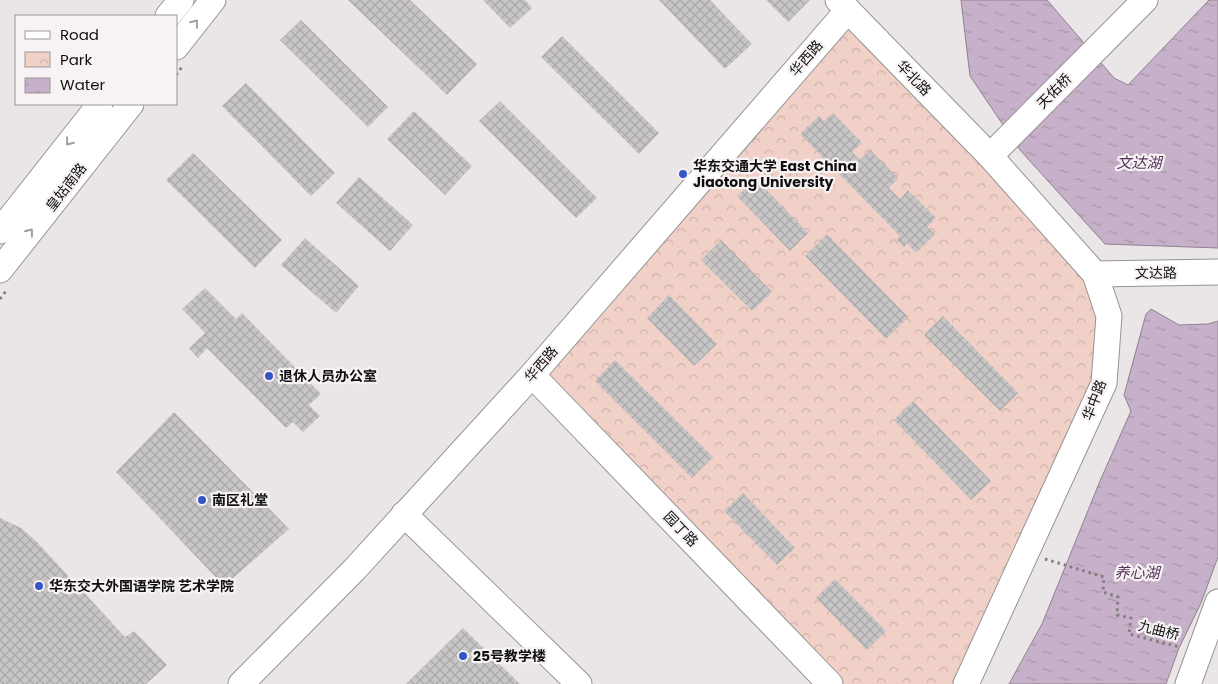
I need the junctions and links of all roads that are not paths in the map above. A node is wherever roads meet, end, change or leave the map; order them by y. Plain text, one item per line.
1 (181, 0) edge
2 (213, 0) edge
3 (1145, 0) edge
4 (843, 5) edge
5 (169, 15) edge
6 (178, 44) edge
7 (99, 105) edge
8 (130, 105) edge
9 (998, 148) junction
10 (0, 231) edge
11 (0, 270) edge
12 (1218, 272) edge
13 (1095, 274) junction
14 (532, 375) junction
15 (404, 514) junction
16 (1218, 602) edge
17 (241, 684) edge
18 (580, 684) edge
19 (830, 684) edge
20 (966, 684) edge
21 (1188, 684) edge

1 - 5 street
6 -> 2 street
3 - 9 street, 天佑桥
4 - 9 street, 华北路
4 - 14 street, 华西路
7 -> 10 street, 皇姑南路
11 -> 8 street, 皇姑南路
9 - 13 street, 华中路
12 - 13 street, 文达路
13 - 20 street, 华中路
14 - 15 street, 华西路
14 - 19 street, 园丁路
15 - 17 street, 华西路
15 - 18 street
16 - 21 street

